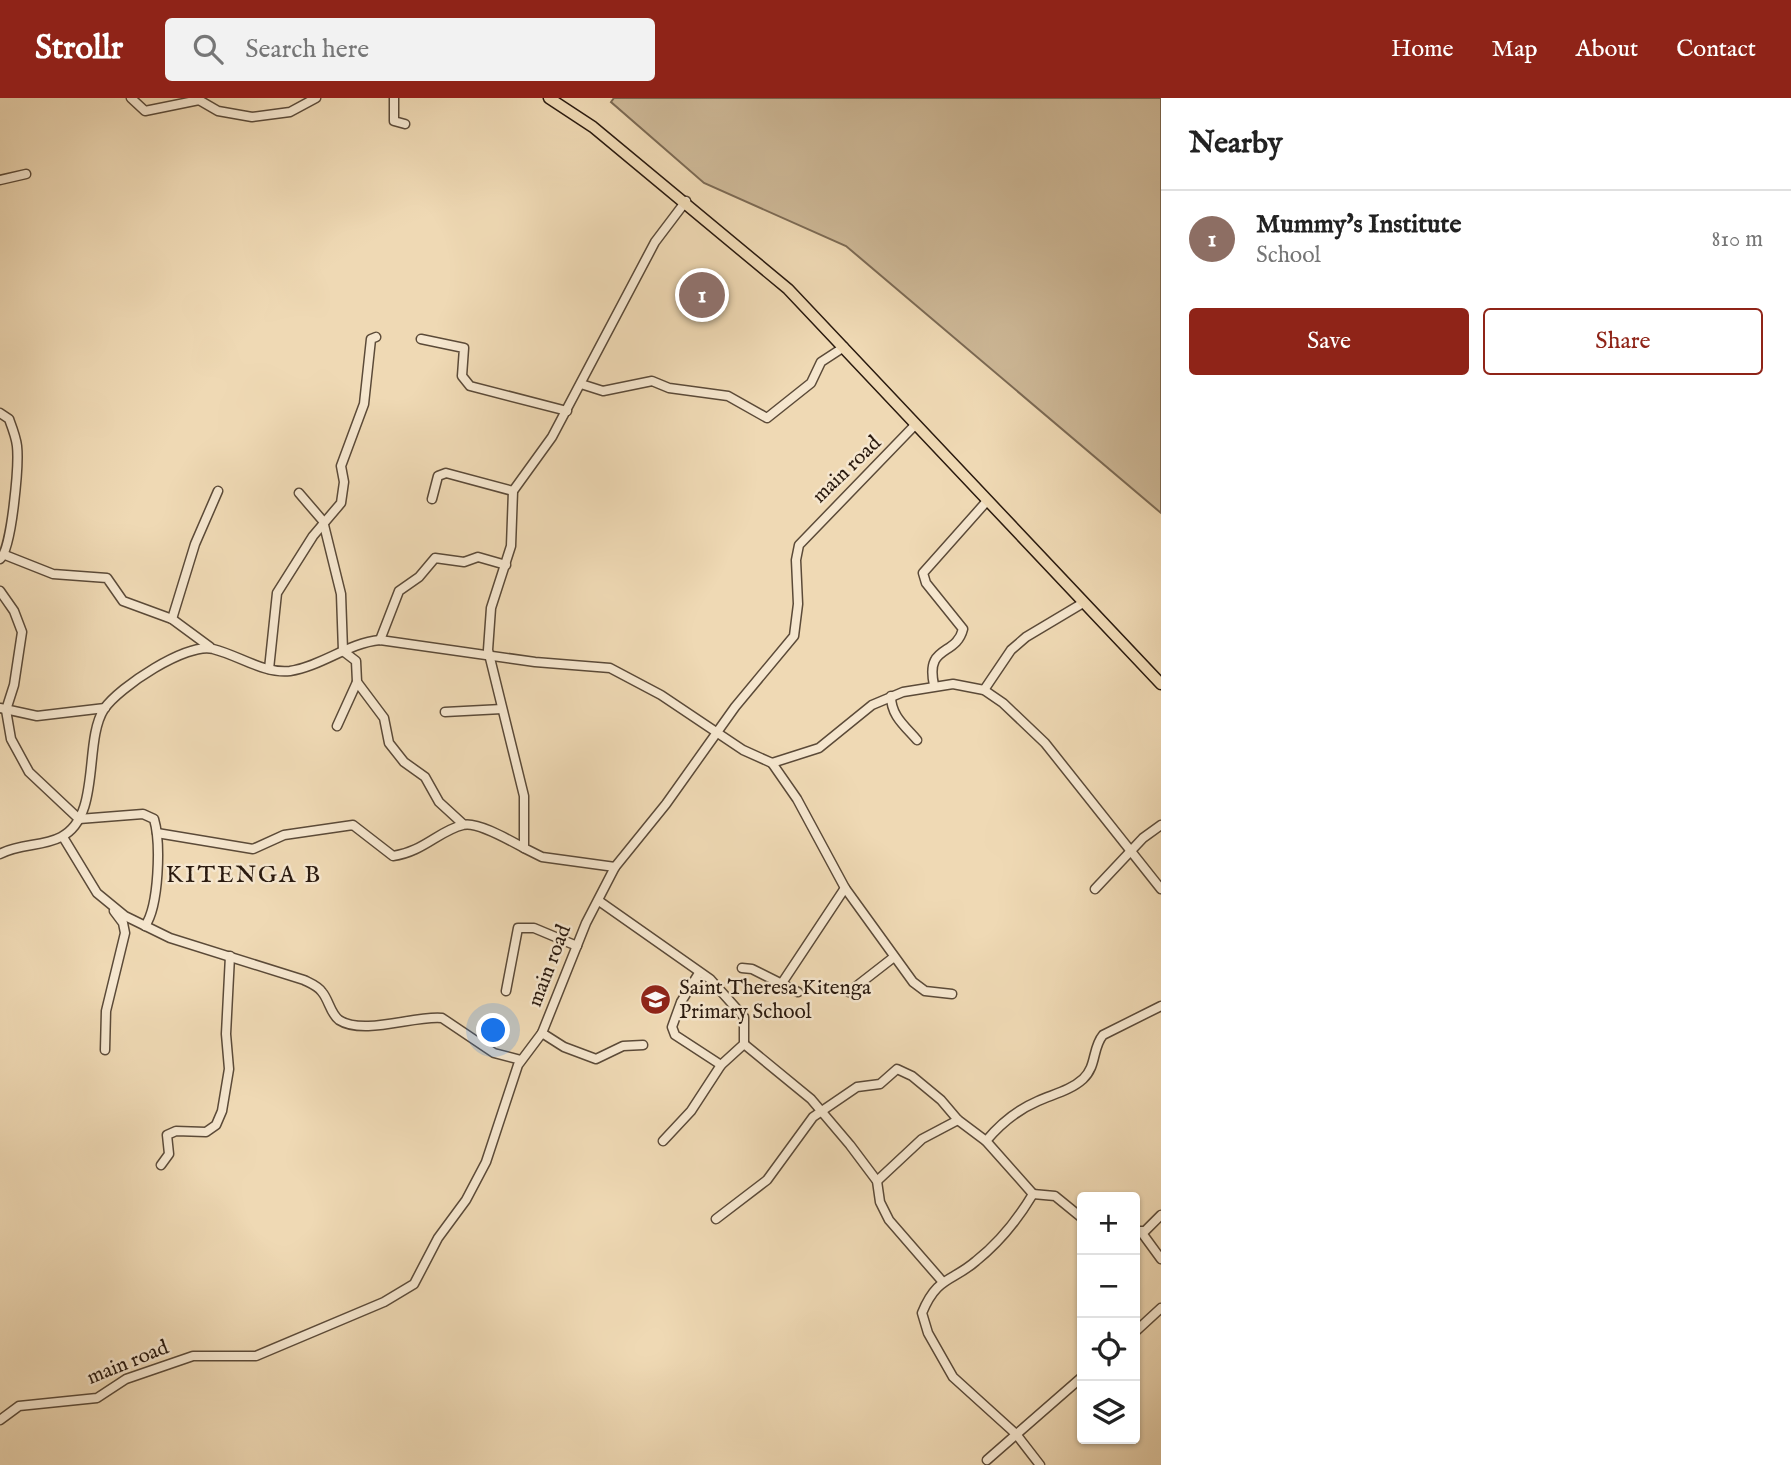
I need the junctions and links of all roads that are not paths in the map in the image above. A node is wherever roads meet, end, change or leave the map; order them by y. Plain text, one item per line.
1 (131, 98) edge
2 (316, 98) edge
3 (394, 98) edge
4 (549, 98) edge
5 (405, 124) dead end
6 (26, 174) dead end
7 (0, 180) edge
8 (686, 201) junction
9 (376, 337) dead end
10 (421, 339) dead end
11 (844, 347) junction
12 (580, 384) junction
13 (567, 411) junction
14 (0, 413) edge
15 (915, 425) junction
16 (218, 491) dead end
17 (513, 491) junction
18 (299, 493) dead end
19 (432, 499) dead end
20 (987, 500) junction
21 (324, 525) junction
22 (3, 557) edge
23 (506, 565) junction
24 (0, 591) edge
25 (1083, 603) junction
26 (173, 619) junction
27 (380, 640) junction
28 (210, 648) junction
29 (343, 651) junction
30 (490, 657) junction
31 (269, 669) junction
32 (357, 682) junction
33 (1161, 684) edge
34 (934, 685) junction
35 (984, 690) junction
36 (891, 696) junction
37 (104, 708) junction
38 (3, 709) edge
39 (502, 709) junction
40 (445, 712) dead end
41 (337, 726) dead end
42 (717, 732) junction
43 (917, 740) dead end
44 (772, 763) junction
45 (79, 819) junction
46 (463, 824) junction
47 (1161, 825) edge
48 (157, 833) junction
49 (63, 837) junction
50 (524, 848) junction
51 (1130, 852) junction
52 (0, 854) edge
53 (615, 867) junction
54 (845, 888) junction
55 (1095, 889) dead end
56 (1161, 889) edge
57 (598, 901) junction
58 (111, 908) junction
59 (145, 926) junction
60 (577, 946) junction
61 (230, 956) junction
62 (894, 957) junction
63 (743, 968) dead end
64 (699, 972) junction
65 (782, 983) junction
66 (506, 991) dead end
67 (798, 992) dead end
68 (849, 992) dead end
69 (952, 994) dead end
70 (1161, 1006) edge
71 (542, 1033) junction
72 (744, 1044) junction
73 (643, 1045) dead end
74 (104, 1050) dead end
75 (521, 1060) junction
76 (721, 1065) junction
77 (822, 1112) junction
78 (958, 1120) junction
79 (986, 1140) junction
80 (663, 1141) dead end
81 (161, 1165) dead end
82 (877, 1181) junction
83 (1034, 1194) junction
84 (1077, 1215) edge
85 (1161, 1215) edge
86 (716, 1219) dead end
87 (1140, 1231) edge
88 (1140, 1234) edge
89 (1161, 1259) edge
90 (942, 1280) junction
91 (1161, 1308) edge
92 (1140, 1327) edge
93 (1077, 1381) edge
94 (0, 1420) edge
95 (1016, 1434) junction
96 (987, 1460) dead end
97 (1040, 1465) edge

1 - 2 street
3 - 5 street
4 - 8 main road
6 - 7 street
8 - 11 main road
8 - 12 street
9 - 21 street
10 - 13 street
11 - 12 street
11 - 15 main road
12 - 13 street
13 - 17 street
14 - 22 street
15 - 20 main road
15 - 42 street, main road
16 - 26 street
17 - 19 street
17 - 23 street
18 - 21 street
20 - 25 main road
20 - 34 street
21 - 29 street
21 - 31 street
22 - 26 street
23 - 27 street
23 - 30 street
24 - 38 street
25 - 33 main road
25 - 35 street
26 - 28 street
27 - 29 street
27 - 30 street
28 - 31 street
28 - 37 street
29 - 31 street
29 - 32 street
30 - 39 street
30 - 42 street
32 - 41 street
32 - 46 street
34 - 35 street
34 - 36 street
35 - 51 street
36 - 43 street
36 - 44 street
37 - 38 street
37 - 45 street
38 - 45 street
39 - 40 street
39 - 50 street
42 - 44 street
42 - 53 street, main road
44 - 54 street
45 - 48 street
45 - 49 street
46 - 48 street
46 - 50 street
47 - 51 street
48 - 59 street
49 - 52 street
49 - 58 street
50 - 53 street
51 - 55 street
51 - 56 street
53 - 57 street, main road
54 - 62 street
54 - 65 street
57 - 60 street, main road
57 - 64 street
58 - 59 street
58 - 74 street
59 - 61 street
60 - 66 street
60 - 71 street, main road
61 - 75 street
61 - 81 street
62 - 68 street
62 - 69 street
63 - 65 street
64 - 72 street
64 - 76 street
65 - 67 street
70 - 79 street
71 - 73 street
71 - 75 street, main road
72 - 76 street
72 - 77 street
75 - 94 street, main road
76 - 80 street
77 - 78 street
77 - 82 street
77 - 86 street
78 - 79 street
78 - 82 street
79 - 83 street
82 - 90 street
83 - 84 street
83 - 90 street
85 - 87 street
88 - 89 street
90 - 95 street
91 - 92 street
93 - 95 street
95 - 96 street
95 - 97 street

